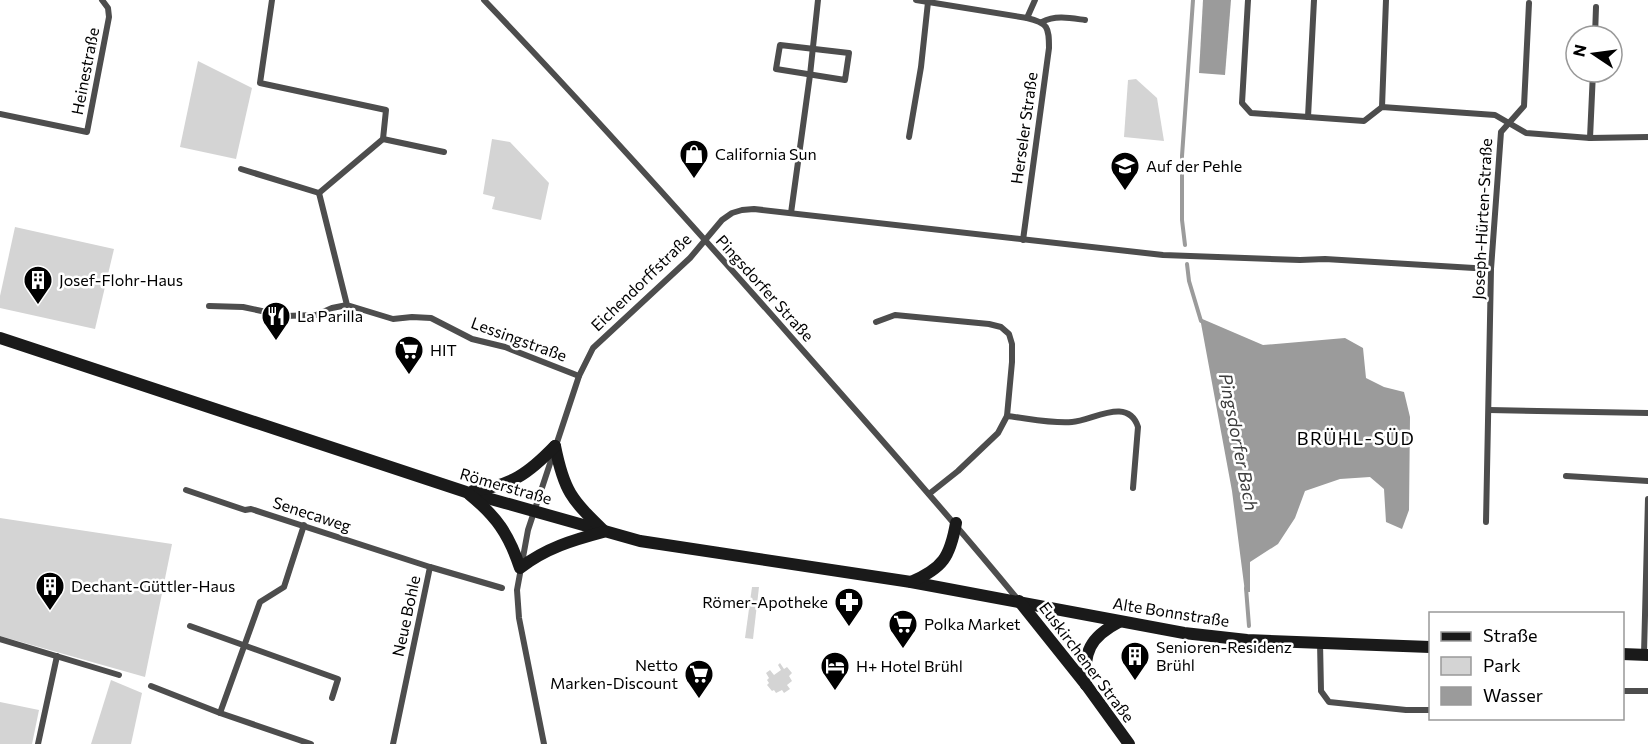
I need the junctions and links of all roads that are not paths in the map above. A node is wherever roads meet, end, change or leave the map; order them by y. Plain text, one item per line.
1 (102, 0) edge
2 (272, 0) edge
3 (484, 0) edge
4 (818, 0) edge
5 (916, 0) edge
6 (1035, 0) edge
7 (1248, 0) edge
8 (1314, 0) edge
9 (1386, 0) edge
10 (928, 2) junction
11 (1529, 3) dead end
12 (1596, 7) dead end
13 (1027, 18) junction
14 (1085, 20) dead end
15 (1042, 22) junction
16 (1595, 24) edge
17 (813, 50) junction
18 (810, 75) junction
19 (1592, 84) edge
20 (1382, 107) junction
21 (0, 114) edge
22 (1308, 117) junction
23 (1509, 123) junction
24 (909, 137) dead end
25 (1648, 137) edge
26 (1590, 138) junction
27 (383, 139) junction
28 (444, 152) dead end
29 (241, 169) dead end
30 (319, 193) junction
31 (790, 213) junction
32 (704, 240) junction
33 (1023, 240) junction
34 (1474, 268) dead end
35 (347, 305) junction
36 (209, 306) dead end
37 (876, 322) dead end
38 (0, 338) edge
39 (579, 376) junction
40 (1489, 410) junction
41 (1648, 413) edge
42 (1006, 416) junction
43 (555, 446) junction
44 (1566, 476) dead end
45 (1648, 481) edge
46 (1133, 488) dead end
47 (186, 490) dead end
48 (466, 492) junction
49 (929, 494) junction
50 (1648, 499) edge
51 (534, 511) junction
52 (1486, 522) dead end
53 (956, 523) junction
54 (304, 525) junction
55 (605, 531) junction
56 (430, 567) junction
57 (520, 567) junction
58 (911, 582) junction
59 (502, 588) dead end
60 (1019, 601) junction
61 (1119, 622) junction
62 (190, 626) dead end
63 (0, 639) edge
64 (1320, 641) junction
65 (244, 645) junction
66 (1429, 647) edge
67 (1624, 654) edge
68 (1646, 655) edge
69 (57, 656) junction
70 (119, 675) dead end
71 (151, 686) dead end
72 (1087, 686) junction
73 (1624, 691) edge
74 (1648, 691) edge
75 (332, 698) dead end
76 (1429, 710) edge
77 (220, 713) junction
78 (38, 744) edge
79 (311, 744) edge
80 (393, 744) edge
81 (544, 744) edge
82 (1129, 744) edge

1 - 21 street, Heinestraße
2 - 27 street
3 - 32 street, Pingsdorfer Straße
4 - 17 street
5 - 10 street
6 - 13 street
7 - 22 street
8 - 22 street
9 - 20 street
10 - 13 street
10 - 24 street
11 - 23 street, Joseph-Hürten-Straße
12 - 16 street
13 - 15 street
14 - 15 street
15 - 33 street, Herseler Straße
17 - 18 street
17 - 18 street
17 - 18 street
18 - 31 street
19 - 26 street
20 - 22 street
20 - 23 street
23 - 26 street
23 - 40 street, Joseph-Hürten-Straße
25 - 26 street
27 - 28 street
27 - 30 street
29 - 30 street
30 - 35 street
31 - 32 street
31 - 33 street
32 - 39 street, Eichendorffstraße
32 - 49 street, Pingsdorfer Straße
33 - 34 street
35 - 36 street
35 - 39 street, Lessingstraße
37 - 42 street
38 - 48 main road, Römerstraße
39 - 43 street, Eichendorffstraße
40 - 41 street
40 - 52 street, Joseph-Hürten-Straße
42 - 46 street
42 - 49 street
43 - 48 main road
43 - 51 street, Eichendorffstraße
43 - 55 main road
44 - 45 street
47 - 54 street, Senecaweg
48 - 51 main road, Römerstraße
48 - 57 main road
49 - 53 street, Pingsdorfer Straße
50 - 68 street
51 - 55 main road, Römerstraße
51 - 57 street
53 - 58 main road
53 - 60 street, Pingsdorfer Straße
54 - 56 street, Senecaweg
54 - 65 street
55 - 57 main road
55 - 58 main road, Römerstraße
56 - 59 street, Neue Bohle
56 - 80 street, Neue Bohle
57 - 81 street
58 - 60 main road, Römerstraße
60 - 61 main road, Alte Bonnstraße
60 - 72 main road, Euskirchener Straße
61 - 64 main road, Alte Bonnstraße
61 - 72 main road
62 - 65 street
63 - 69 street
64 - 66 main road, Alte Bonnstraße
64 - 76 street
65 - 75 street
65 - 77 street
67 - 68 main road
69 - 70 street
69 - 78 street
71 - 77 street
72 - 82 main road, Euskirchener Straße
73 - 74 street
77 - 79 street

